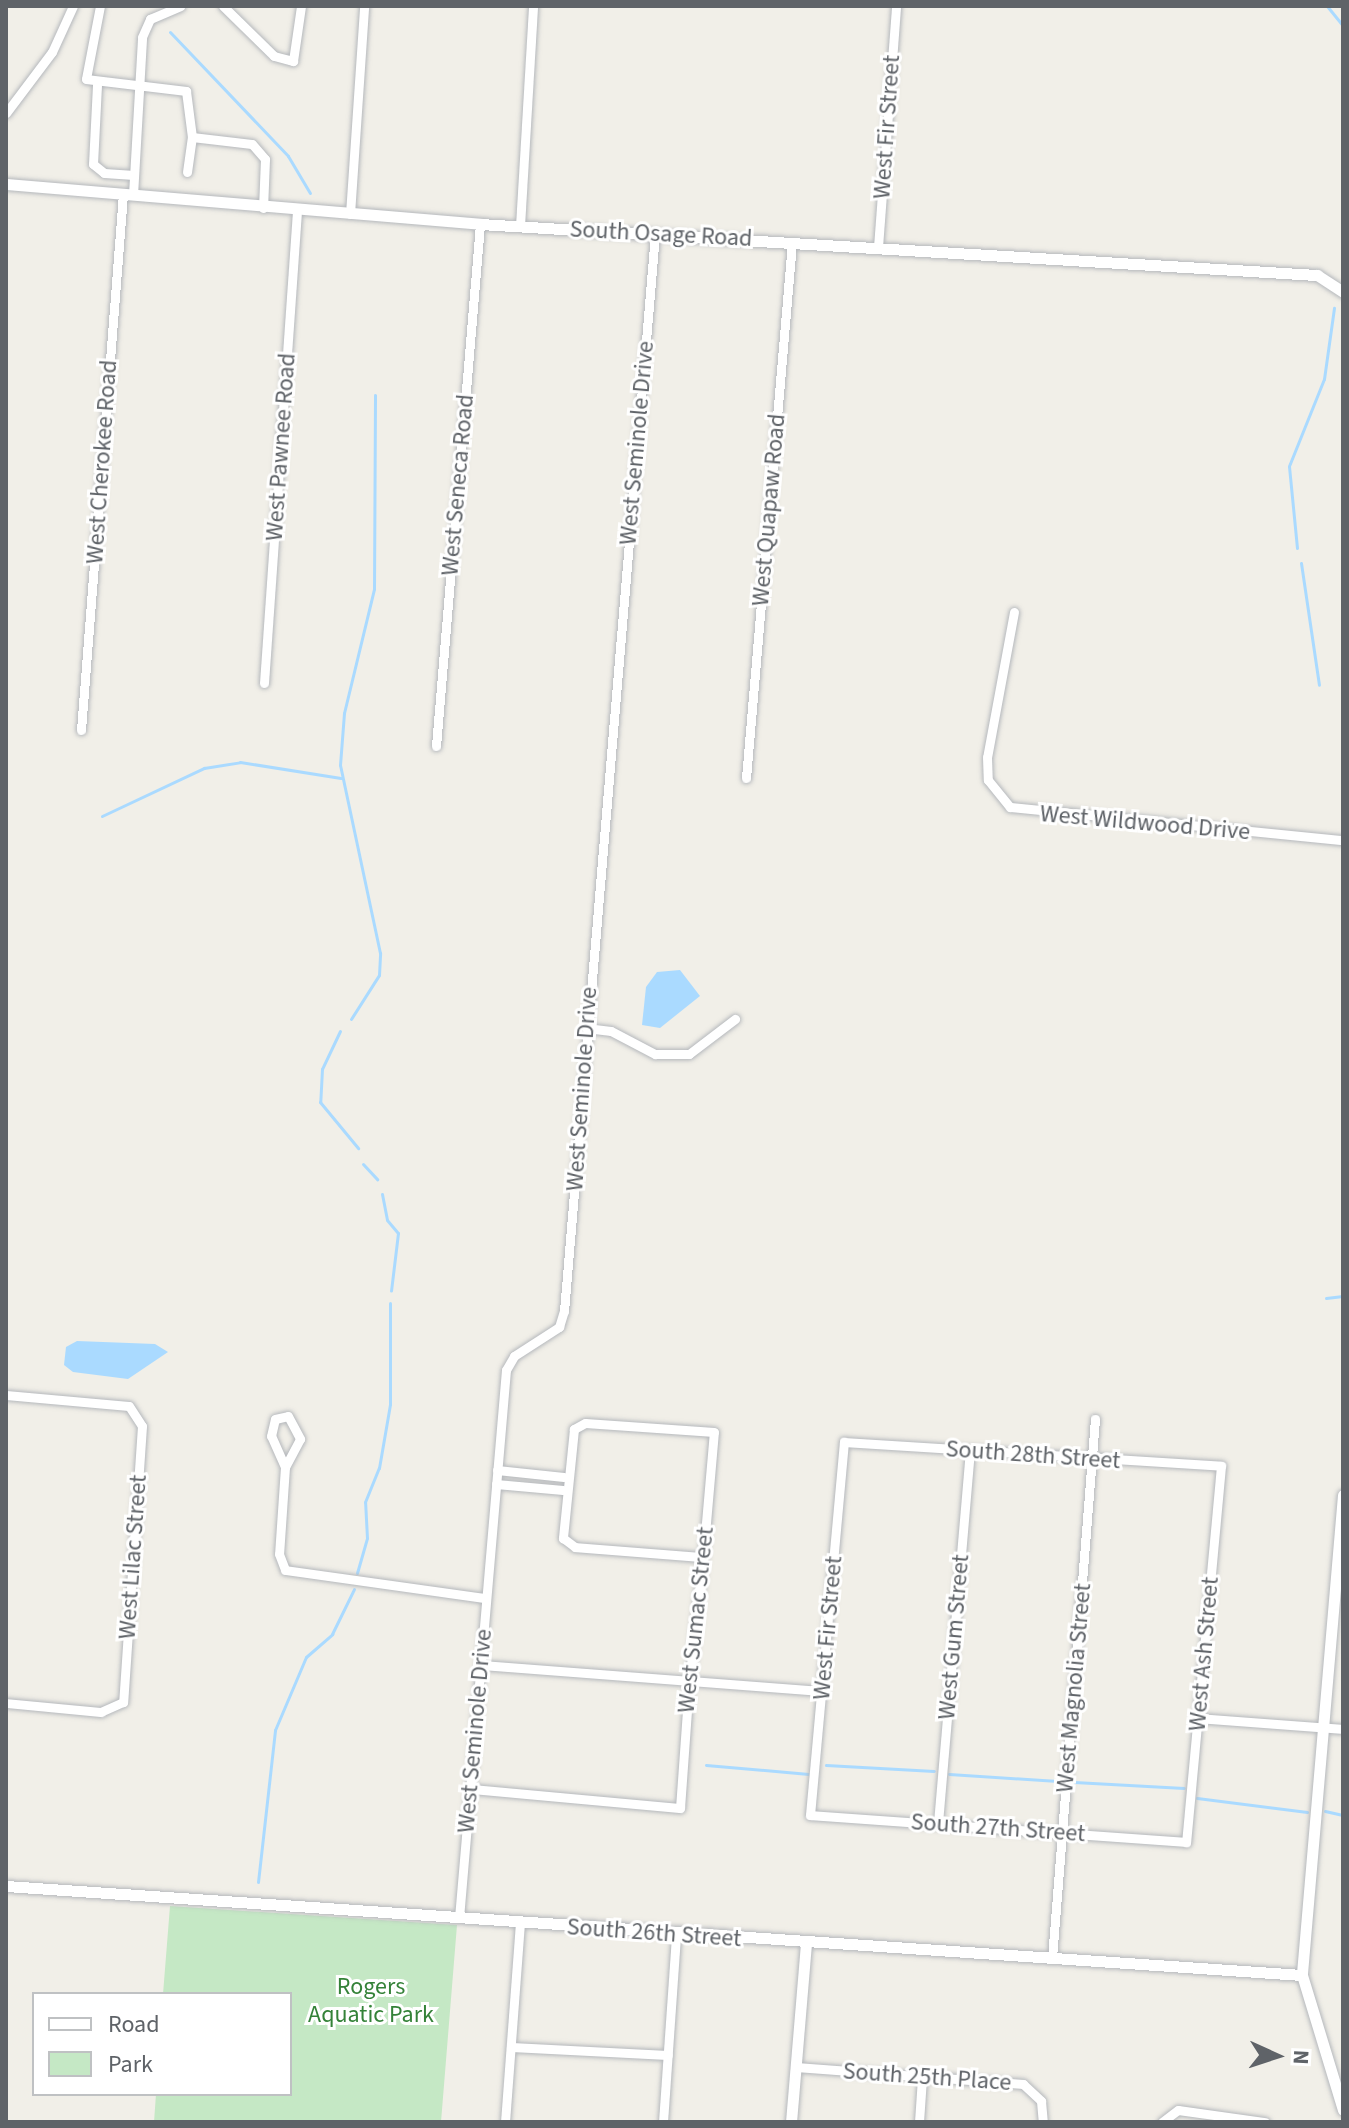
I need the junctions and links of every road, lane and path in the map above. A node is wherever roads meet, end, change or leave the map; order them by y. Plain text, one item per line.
1 (73, 6) edge
2 (100, 6) edge
3 (180, 6) edge
4 (223, 6) edge
5 (301, 6) edge
6 (364, 6) edge
7 (533, 6) edge
8 (896, 6) edge
9 (97, 85) junction
10 (139, 86) junction
11 (6, 113) edge
12 (192, 137) junction
13 (187, 172) dead end
14 (134, 175) junction
15 (6, 184) edge
16 (128, 195) junction
17 (263, 208) junction
18 (297, 212) junction
19 (350, 214) junction
20 (480, 224) junction
21 (520, 226) junction
22 (655, 233) junction
23 (792, 242) junction
24 (878, 247) junction
25 (1343, 292) edge
26 (1014, 612) dead end
27 (264, 683) dead end
28 (81, 730) dead end
29 (436, 746) dead end
30 (746, 778) dead end
31 (1343, 840) edge
32 (735, 1019) dead end
33 (586, 1028) junction
34 (6, 1395) edge
35 (1095, 1419) dead end
36 (844, 1442) joint
37 (970, 1451) junction
38 (1093, 1460) junction
39 (1221, 1466) joint
40 (285, 1467) junction
41 (497, 1470) junction
42 (564, 1477) junction
43 (496, 1484) junction
44 (563, 1490) junction
45 (1343, 1495) edge
46 (703, 1557) junction
47 (485, 1598) junction
48 (483, 1665) junction
49 (689, 1683) junction
50 (823, 1691) junction
51 (6, 1703) edge
52 (1198, 1718) junction
53 (1324, 1727) junction
54 (1343, 1729) edge
55 (471, 1789) junction
56 (810, 1815) joint
57 (938, 1823) junction
58 (1061, 1832) junction
59 (1186, 1842) joint
60 (6, 1886) edge
61 (459, 1918) junction
62 (520, 1923) junction
63 (676, 1936) junction
64 (806, 1943) junction
65 (1052, 1958) junction
66 (1302, 1975) junction
67 (511, 2047) junction
68 (668, 2055) junction
69 (796, 2067) junction
70 (922, 2078) junction
71 (1343, 2110) edge
72 (1165, 2117) edge
73 (505, 2122) edge
74 (663, 2122) edge
75 (791, 2122) edge
76 (919, 2122) edge
77 (1043, 2122) edge
78 (1265, 2122) edge

1 - 11 street
2 - 9 street
3 - 10 street, West Cherokee Road
4 - 5 street
6 - 19 street
7 - 21 street
8 - 24 street, West Fir Street
9 - 10 street
9 - 14 street
10 - 12 street
10 - 14 street, West Cherokee Road
12 - 13 street
12 - 17 street
14 - 16 street, West Cherokee Road
15 - 16 street, South Osage Road
16 - 17 street, South Osage Road
16 - 28 street, West Cherokee Road
17 - 18 street, South Osage Road
18 - 19 street, South Osage Road
18 - 27 street, West Pawnee Road
19 - 20 street, South Osage Road
20 - 21 street, South Osage Road
20 - 29 street, West Seneca Road
21 - 22 street, South Osage Road
22 - 23 street, South Osage Road
22 - 33 street, West Seminole Drive
23 - 24 street, South Osage Road
23 - 30 street, West Quapaw Road
24 - 25 street, South Osage Road
26 - 31 street, West Wildwood Drive
32 - 33 street
33 - 41 street, West Seminole Drive
34 - 51 street, West Lilac Street
35 - 38 street, West Magnolia Street
36 - 37 street, South 28th Street
36 - 50 street, West Fir Street
37 - 38 street, South 28th Street
37 - 57 street, West Gum Street
38 - 39 street, South 28th Street
38 - 58 street, West Magnolia Street
39 - 52 street, West Ash Street
40 - 40 street
40 - 47 street
41 - 42 street
41 - 43 street, West Seminole Drive
42 - 44 street
42 - 46 street, West Sumac Street
43 - 44 street
43 - 47 street, West Seminole Drive
44 - 46 street
45 - 53 street
46 - 49 street, West Sumac Street
47 - 48 street, West Seminole Drive
48 - 49 street
48 - 55 street, West Seminole Drive
49 - 50 street
49 - 55 street, West Sumac Street
50 - 56 street, West Fir Street
52 - 53 street
52 - 59 street, West Ash Street
53 - 54 street
53 - 66 street
55 - 61 street, West Seminole Drive
56 - 57 street, South 27th Street
57 - 58 street, South 27th Street
58 - 59 street, South 27th Street
58 - 65 street, West Magnolia Street
60 - 61 street, South 26th Street
61 - 62 street, South 26th Street
62 - 63 street, South 26th Street
62 - 67 street
63 - 64 street, South 26th Street
63 - 68 street
64 - 65 street, South 26th Street
64 - 69 street
65 - 66 street, South 26th Street
66 - 71 street
67 - 68 street
67 - 73 street
68 - 74 street
69 - 70 street, South 25th Place
69 - 75 street
70 - 76 street
70 - 77 street, South 25th Place
72 - 78 street

